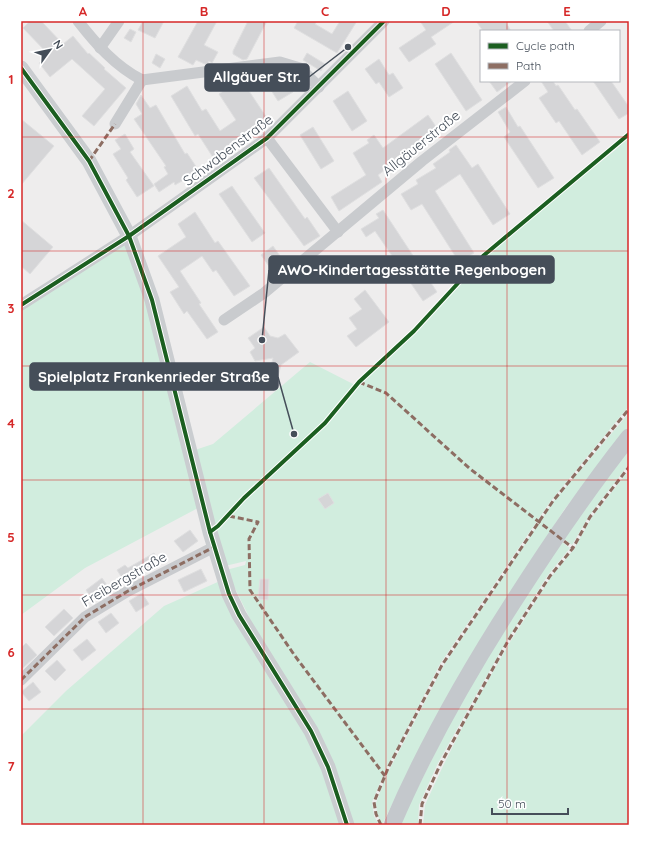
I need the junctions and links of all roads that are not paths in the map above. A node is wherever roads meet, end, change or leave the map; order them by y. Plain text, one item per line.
1 (78, 21) edge
2 (119, 21) edge
3 (384, 21) edge
4 (601, 21) edge
5 (590, 30) edge
6 (100, 48) junction
7 (21, 68) edge
8 (142, 80) junction
9 (524, 82) edge
10 (318, 87) junction
11 (115, 124) dead end
12 (267, 138) junction
13 (338, 232) junction
14 (129, 236) junction
15 (21, 305) edge
16 (224, 320) dead end
17 (629, 437) edge
18 (214, 546) junction
19 (21, 680) edge
20 (393, 822) edge
21 (347, 825) edge

1 - 6 street
2 - 6 street
3 - 10 street, Schwabenstraße
4 - 5 street
6 - 8 street
7 - 14 street
8 - 10 street
8 - 11 street
9 - 13 street, Allgäuerstraße
10 - 12 street, Schwabenstraße
12 - 13 street
12 - 14 street, Schwabenstraße
13 - 16 street, Allgäuerstraße
14 - 15 street, Schwabenstraße
14 - 18 street
17 - 20 main road
18 - 19 street, Freibergstraße
18 - 21 street

